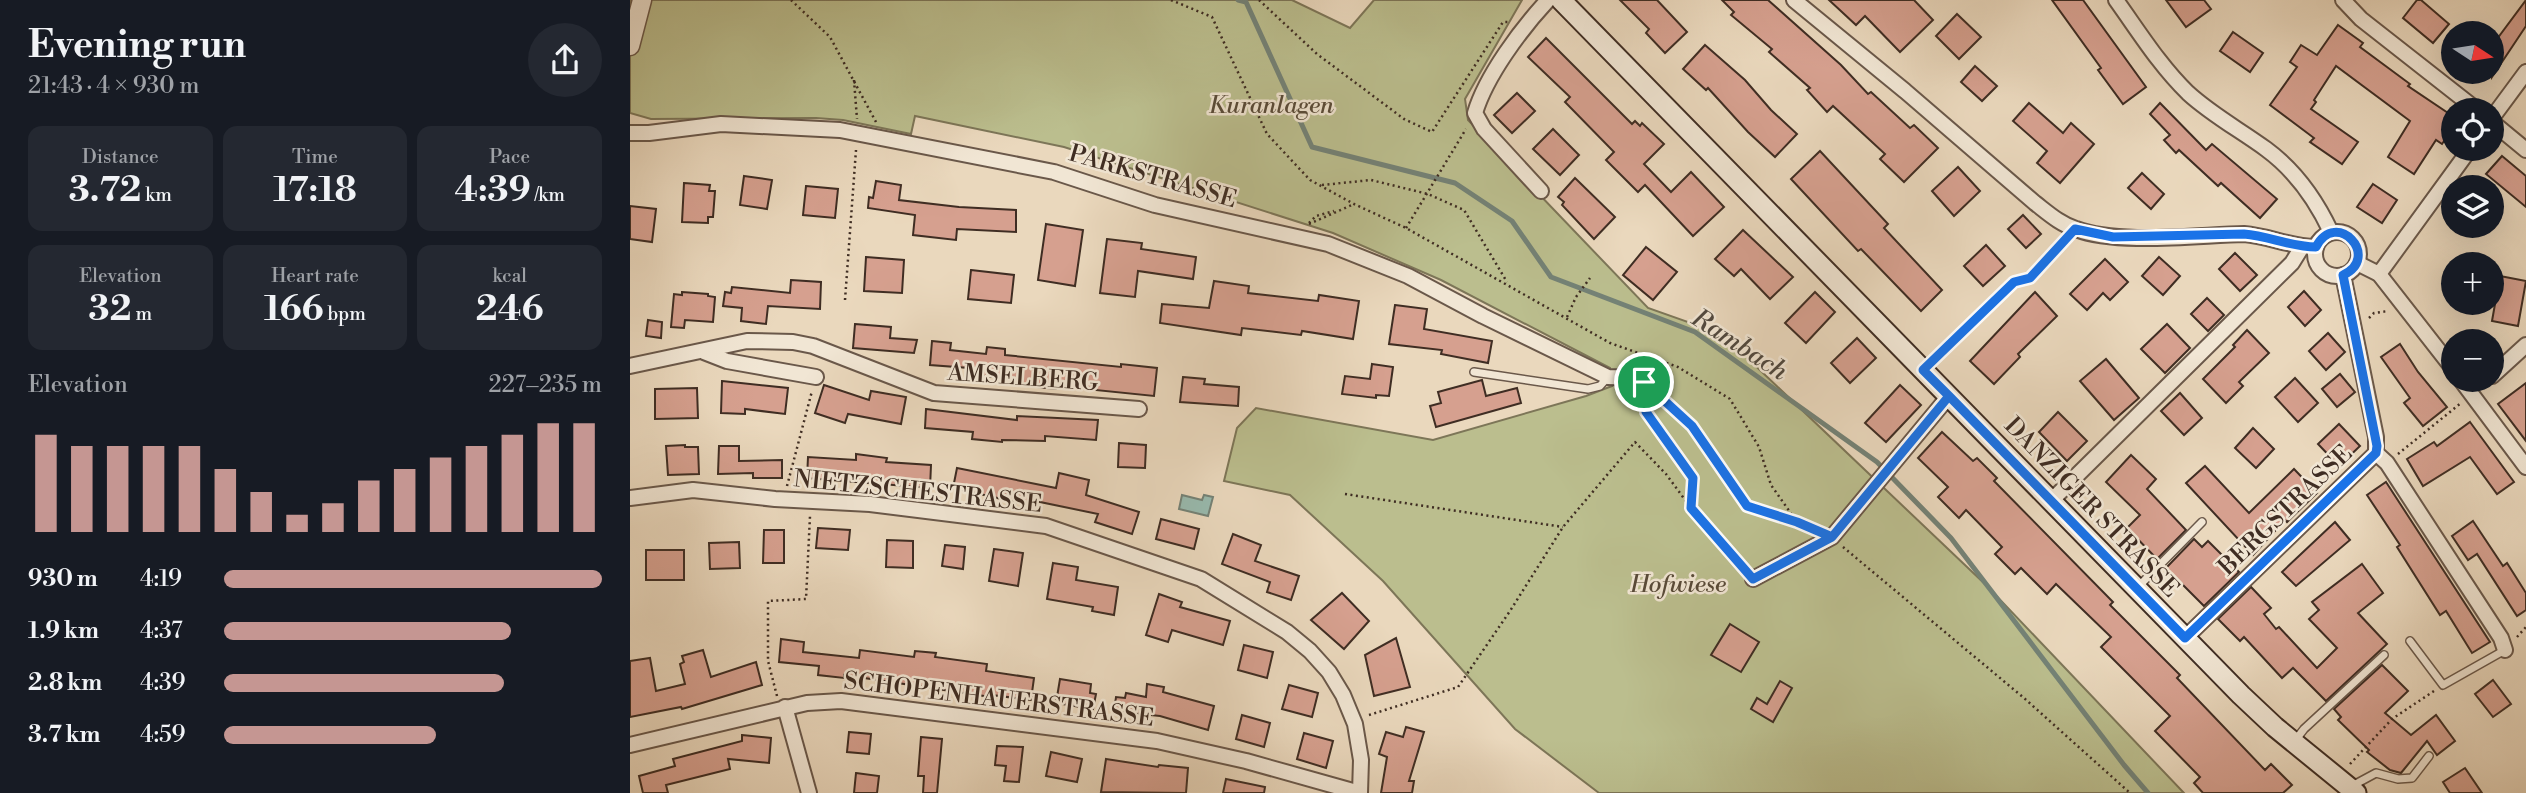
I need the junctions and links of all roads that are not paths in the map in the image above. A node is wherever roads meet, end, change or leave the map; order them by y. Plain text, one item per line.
1 (642, 0) edge
2 (1548, 0) edge
3 (1561, 0) edge
4 (1794, 0) edge
5 (2116, 0) edge
6 (2343, 0) edge
7 (630, 46) edge
8 (2526, 72) edge
9 (2462, 98) edge
10 (2504, 103) edge
11 (2504, 131) edge
12 (630, 133) edge
13 (2526, 150) edge
14 (2461, 161) edge
15 (1541, 191) dead end
16 (2332, 232) junction
17 (2309, 247) junction
18 (2357, 263) junction
19 (2379, 274) junction
20 (2343, 275) junction
21 (2014, 282) road end
22 (2526, 345) edge
23 (704, 352) junction
24 (2441, 354) edge
25 (2504, 365) edge
26 (630, 366) edge
27 (1923, 370) junction
28 (1474, 372) dead end
29 (816, 377) road end
30 (1608, 377) junction
31 (1636, 378) dead end
32 (2474, 392) edge
33 (2472, 394) joint
34 (1949, 396) junction
35 (1139, 409) dead end
36 (2381, 458) junction
37 (2526, 467) edge
38 (630, 498) edge
39 (2051, 500) junction
40 (2202, 522) dead end
41 (1753, 579) road end
42 (2137, 588) junction
43 (2185, 638) junction
44 (2410, 642) dead end
45 (2505, 650) joint
46 (2384, 655) dead end
47 (785, 707) junction
48 (2294, 742) junction
49 (630, 745) edge
50 (2429, 756) dead end
51 (2353, 790) edge
52 (809, 793) edge
53 (1360, 793) edge

1 - 7 street
2 - 15 street
3 - 27 main road, DANZIGER STRASSE
4 - 17 street
5 - 16 street
6 - 9 street
8 - 10 street
11 - 13 street
12 - 30 street, PARKSTRASSE
14 - 19 street
16 - 17 street
16 - 18 street
17 - 20 street
17 - 39 street
18 - 19 street
18 - 20 street
19 - 24 street
20 - 36 street, BERGSTRASSE
21 - 27 lane
22 - 25 street
23 - 26 street, AMSELBERG
23 - 29 street, AMSELBERG
23 - 35 street, AMSELBERG
27 - 34 main road, DANZIGER STRASSE
28 - 30 lane
30 - 31 street, PARKSTRASSE
32 - 33 street
33 - 37 street
34 - 39 main road, DANZIGER STRASSE
34 - 41 street
36 - 43 street, BERGSTRASSE
36 - 45 street
38 - 53 street, NIETZSCHESTRASSE
39 - 42 main road, DANZIGER STRASSE
40 - 42 lane
42 - 43 main road, DANZIGER STRASSE
43 - 48 main road, DANZIGER STRASSE
44 - 45 lane
46 - 48 lane
47 - 49 street, SCHOPENHAUERSTRASSE
47 - 52 street
47 - 53 street, SCHOPENHAUERSTRASSE
48 - 51 main road, DANZIGER STRASSE
50 - 51 lane

